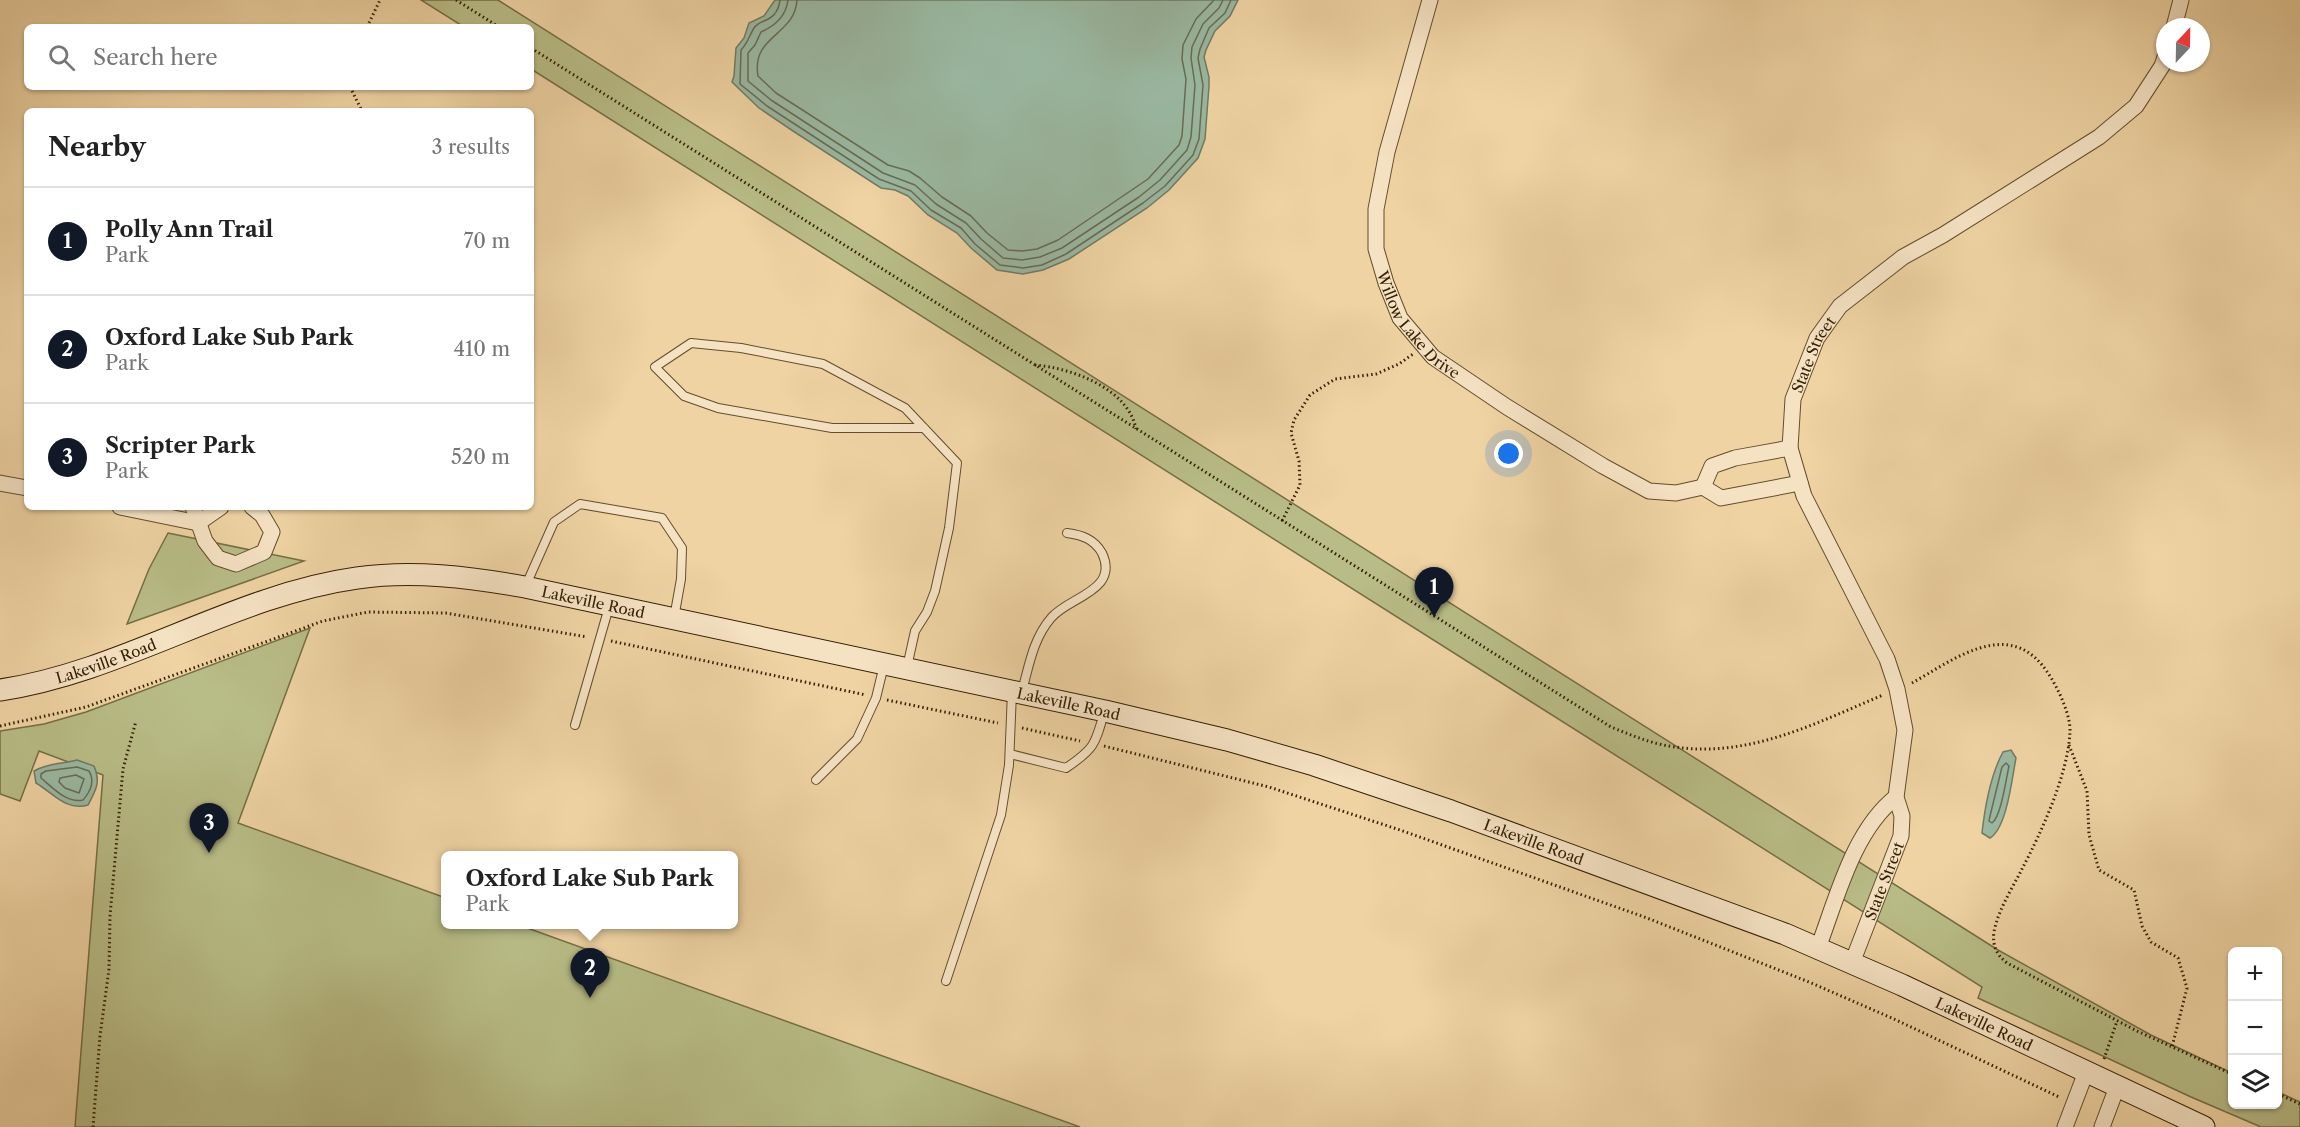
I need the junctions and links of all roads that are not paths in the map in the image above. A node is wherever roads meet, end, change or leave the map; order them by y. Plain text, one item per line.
1 (1430, 0) edge
2 (2181, 0) edge
3 (2177, 18) edge
4 (2158, 72) edge
5 (924, 428) junction
6 (1790, 448) junction
7 (0, 483) edge
8 (1800, 483) junction
9 (24, 487) edge
10 (1702, 488) junction
11 (135, 510) edge
12 (195, 510) edge
13 (217, 510) edge
14 (256, 510) edge
15 (198, 523) junction
16 (1067, 533) dead end
17 (525, 587) junction
18 (609, 606) junction
19 (673, 620) junction
20 (884, 663) junction
21 (906, 668) junction
22 (0, 690) edge
23 (1017, 692) junction
24 (1105, 711) junction
25 (575, 725) dead end
26 (1010, 754) junction
27 (816, 780) dead end
28 (1896, 796) junction
29 (1818, 948) junction
30 (1852, 963) junction
31 (946, 981) dead end
32 (2101, 1079) junction
33 (2065, 1127) edge
34 (2102, 1127) edge
35 (2204, 1127) edge

1 - 10 street, Willow Lake Drive
2 - 3 street
4 - 6 street, State Street
5 - 5 lane
5 - 21 lane
6 - 8 street, State Street
6 - 10 street
7 - 9 street
8 - 10 street, Willow Lake Drive
8 - 28 street, State Street
11 - 15 street
12 - 15 street
13 - 15 street
14 - 15 street
16 - 23 lane
17 - 18 main road, Lakeville Road
17 - 19 lane
17 - 22 main road, Lakeville Road
18 - 19 main road, Lakeville Road
18 - 25 lane
19 - 20 main road, Lakeville Road
20 - 21 main road, Lakeville Road
20 - 27 lane
21 - 23 main road, Lakeville Road
23 - 24 main road, Lakeville Road
23 - 26 lane
24 - 26 lane
24 - 29 main road, Lakeville Road
26 - 31 lane
28 - 29 street
28 - 30 street, State Street
29 - 30 main road, Lakeville Road
30 - 32 main road, Lakeville Road
32 - 33 street
32 - 34 street
32 - 35 main road, Lakeville Road

